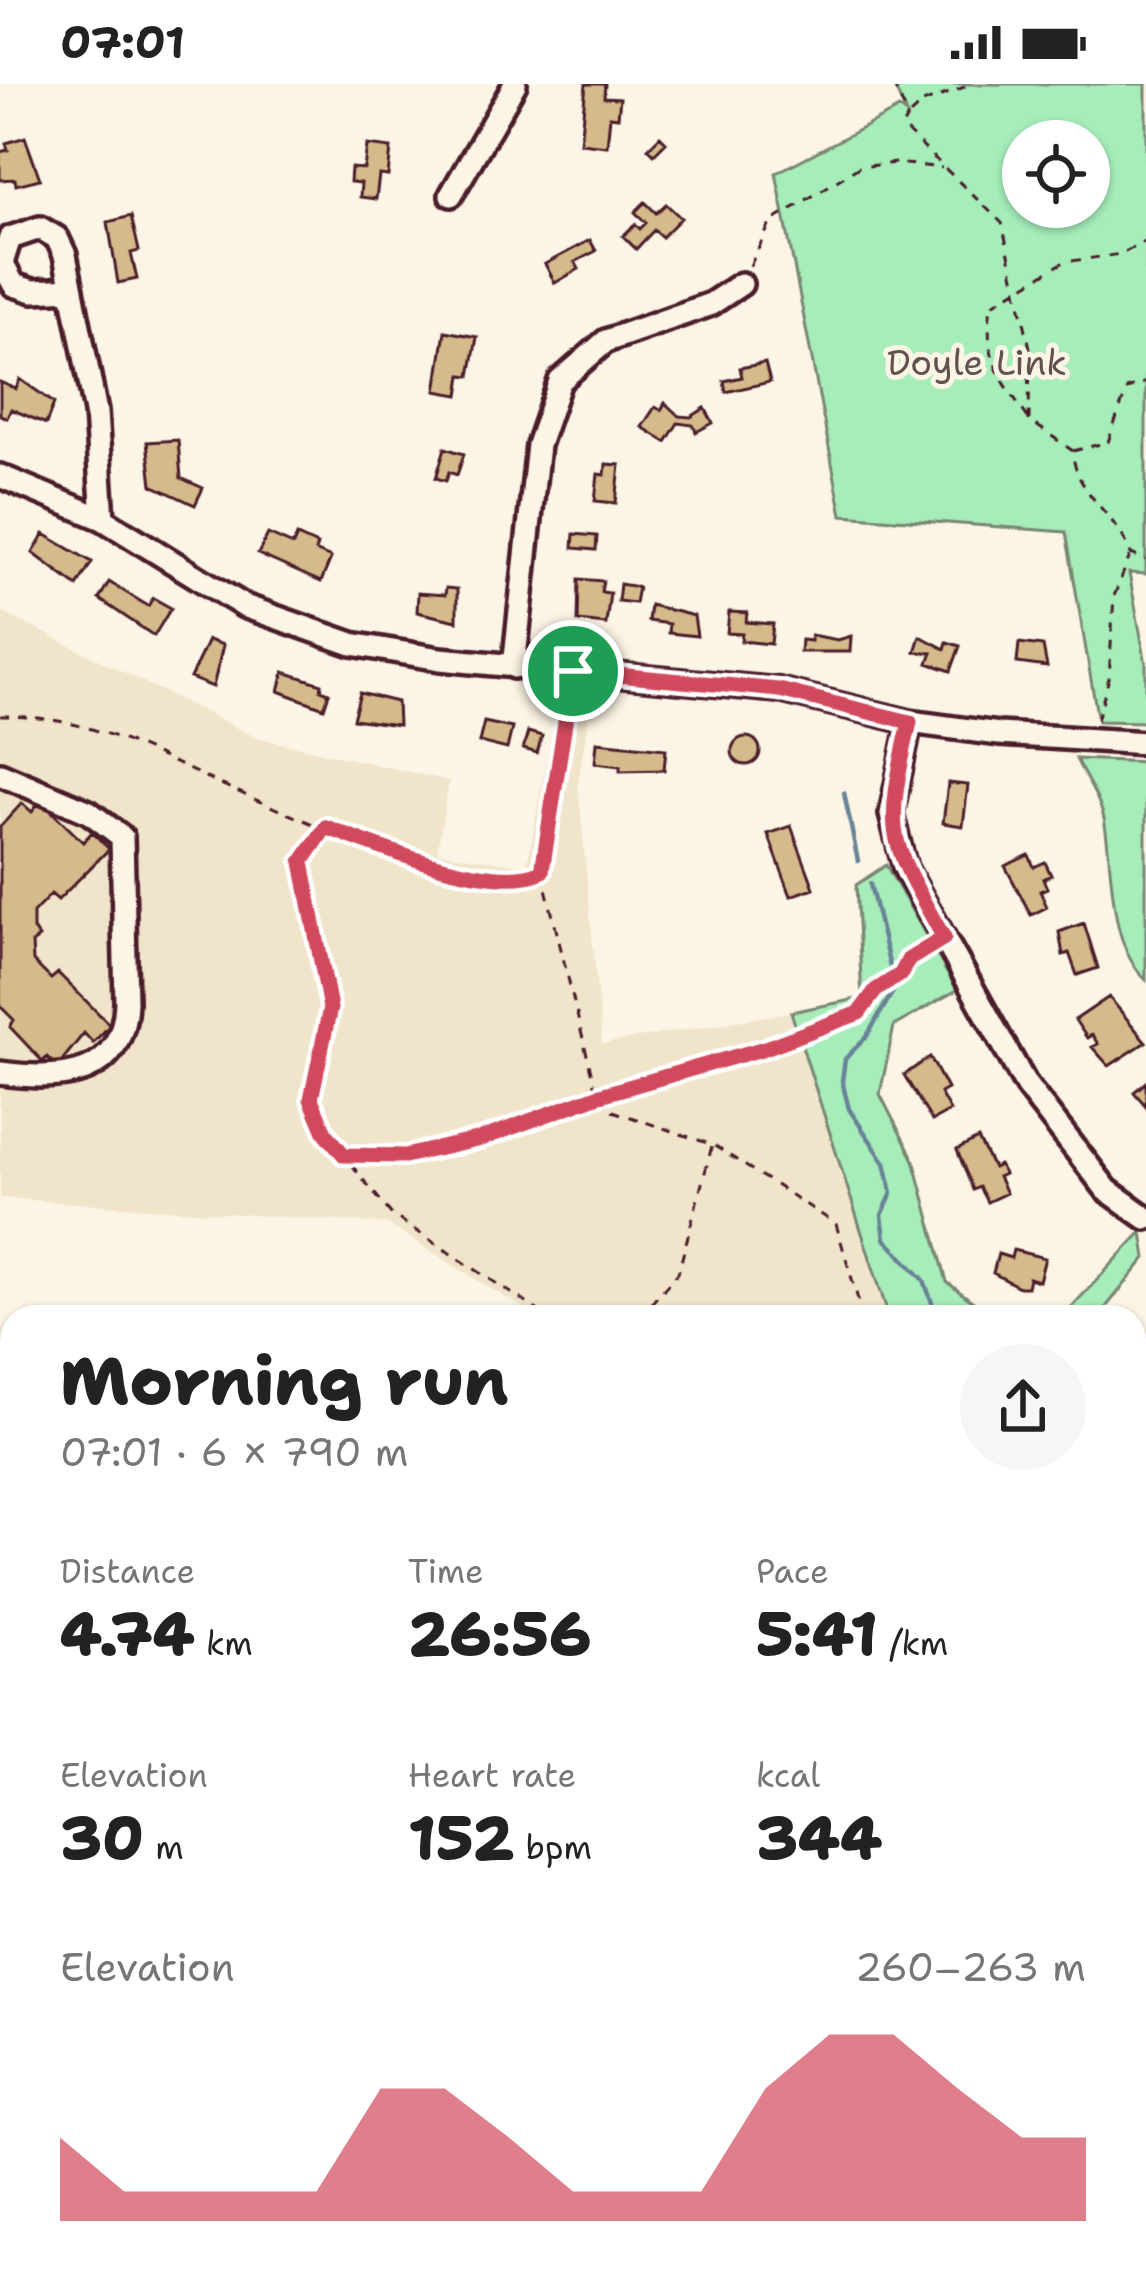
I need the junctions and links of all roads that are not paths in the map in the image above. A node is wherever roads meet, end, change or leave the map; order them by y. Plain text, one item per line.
1 (515, 84) edge
2 (451, 195) dead end
3 (740, 284) road end
4 (72, 289) dead end
5 (0, 476) edge
6 (104, 519) junction
7 (514, 667) junction
8 (910, 722) junction
9 (1146, 743) edge
10 (0, 775) edge
11 (0, 1073) edge
12 (1146, 1218) edge

1 - 2 street
3 - 7 street
4 - 6 street
5 - 6 street
6 - 7 street
7 - 8 street
8 - 9 street
8 - 12 street
10 - 11 street

